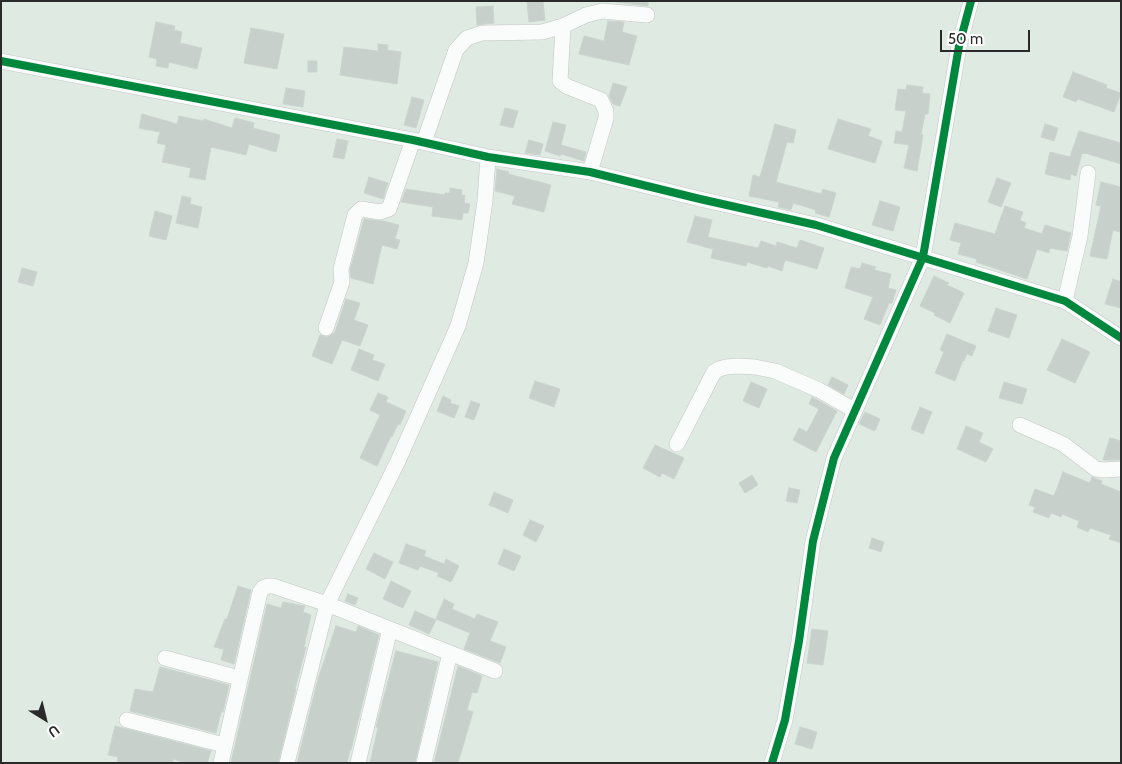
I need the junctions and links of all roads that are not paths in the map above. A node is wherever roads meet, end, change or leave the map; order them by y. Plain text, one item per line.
1 (971, 1) edge
2 (647, 15) dead end
3 (563, 26) junction
4 (1, 61) edge
5 (418, 141) junction
6 (488, 157) junction
7 (590, 172) junction
8 (1088, 173) dead end
9 (923, 257) junction
10 (1065, 301) junction
11 (326, 328) dead end
12 (1121, 338) edge
13 (854, 410) junction
14 (1020, 424) dead end
15 (677, 444) dead end
16 (1121, 469) edge
17 (327, 604) junction
18 (390, 630) junction
19 (450, 654) junction
20 (165, 658) dead end
21 (495, 671) dead end
22 (240, 678) junction
23 (126, 720) dead end
24 (224, 745) junction
25 (220, 763) edge
26 (287, 763) edge
27 (358, 763) edge
28 (424, 763) edge
29 (772, 763) edge

1 - 9 street
2 - 3 street
3 - 5 street
3 - 7 street
4 - 5 street
5 - 6 street
5 - 11 street
6 - 7 street
6 - 17 street
7 - 9 street
8 - 10 street
9 - 10 street
9 - 13 street
10 - 12 street
13 - 15 street
13 - 29 street
14 - 16 street
17 - 18 street
17 - 22 street
17 - 26 street
18 - 19 street
18 - 27 street
19 - 21 street
19 - 28 street
20 - 22 street
22 - 24 street
23 - 24 street
24 - 25 street

